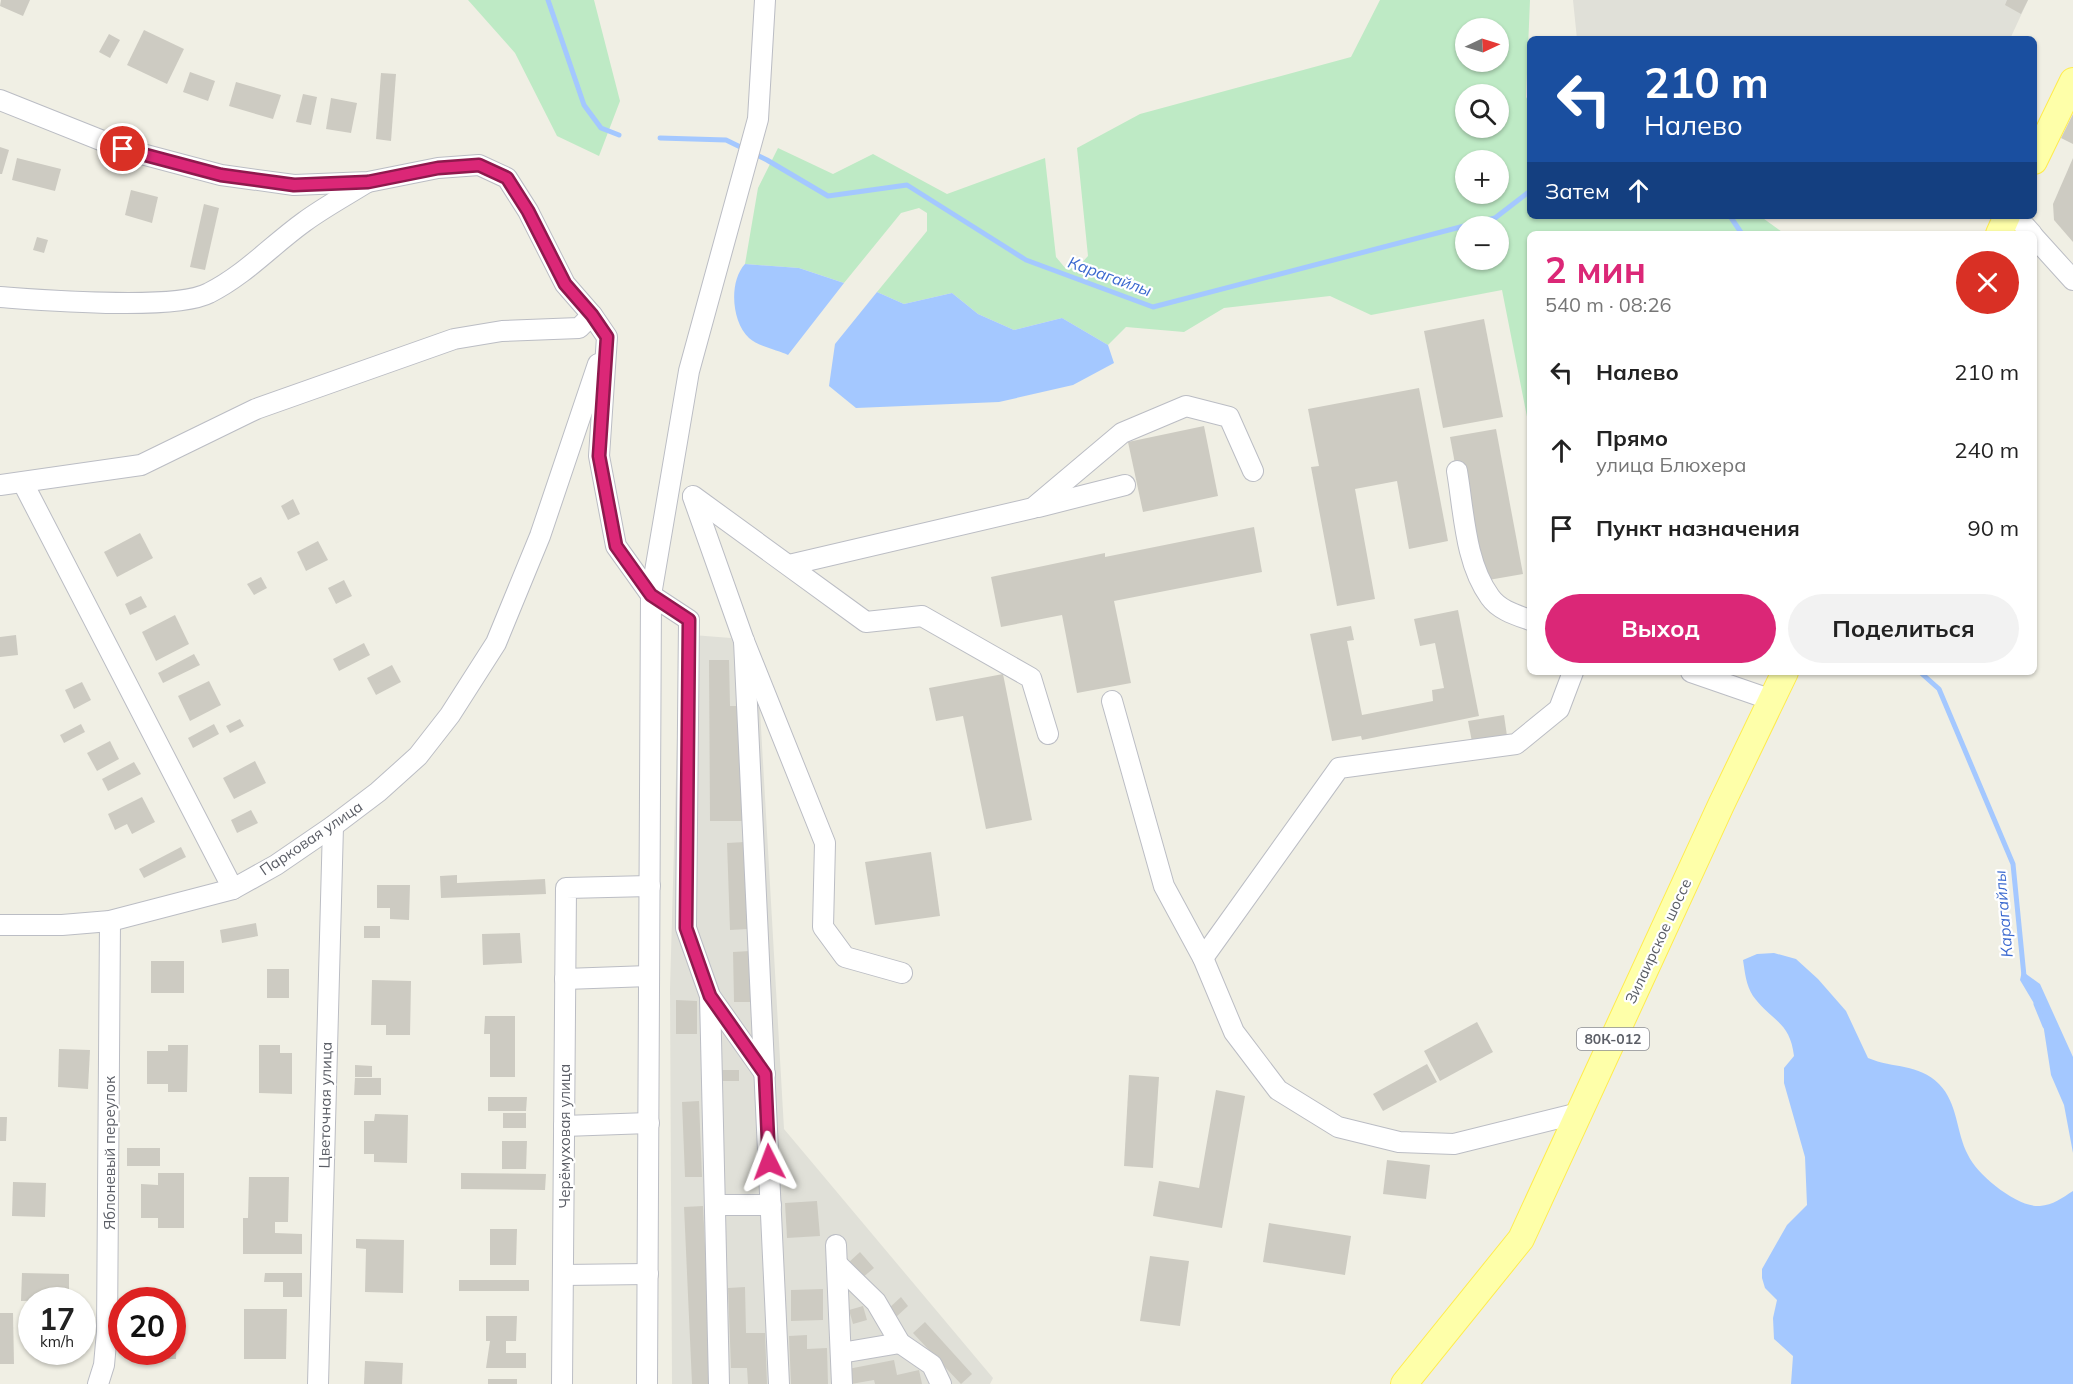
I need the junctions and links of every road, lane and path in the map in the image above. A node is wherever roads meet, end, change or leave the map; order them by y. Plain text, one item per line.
1 (765, 0) edge
2 (2073, 81) edge
3 (0, 100) edge
4 (2037, 155) edge
5 (368, 182) junction
6 (2019, 219) edge
7 (2029, 231) edge
8 (2037, 240) edge
9 (2073, 280) edge
10 (3, 300) edge
11 (592, 315) junction
12 (607, 337) junction
13 (1253, 471) dead end
14 (1457, 471) dead end
15 (670, 481) junction
16 (23, 483) junction
17 (0, 485) edge
18 (1125, 485) dead end
19 (693, 497) junction
20 (1033, 508) junction
21 (789, 565) junction
22 (651, 595) junction
23 (1527, 619) edge
24 (744, 641) junction
25 (1572, 675) edge
26 (1700, 675) edge
27 (1784, 675) edge
28 (1772, 700) junction
29 (1112, 701) dead end
30 (1048, 734) dead end
31 (333, 826) junction
32 (650, 886) junction
33 (233, 889) junction
34 (110, 921) junction
35 (0, 925) edge
36 (1203, 958) junction
37 (902, 973) dead end
38 (649, 976) junction
39 (565, 979) junction
40 (710, 996) junction
41 (765, 1074) junction
42 (1579, 1113) junction
43 (649, 1123) junction
44 (564, 1126) junction
45 (715, 1204) junction
46 (771, 1205) junction
47 (836, 1245) dead end
48 (837, 1264) junction
49 (648, 1274) junction
50 (563, 1275) junction
51 (900, 1342) junction
52 (841, 1353) junction
53 (98, 1384) edge
54 (318, 1384) edge
55 (562, 1384) edge
56 (647, 1384) edge
57 (718, 1384) edge
58 (779, 1384) edge
59 (842, 1384) edge
60 (941, 1384) edge
61 (1404, 1384) edge

1 - 15 street
2 - 4 main road
3 - 5 street
5 - 10 street
5 - 11 street
6 - 7 street
8 - 9 street
11 - 12 street
11 - 16 street
12 - 22 street
12 - 31 street, Парковая улица
13 - 20 street
14 - 23 street
15 - 19 street
15 - 22 street
16 - 17 street
16 - 33 street
18 - 20 street
19 - 21 street
19 - 24 street
20 - 21 street
21 - 30 street
22 - 32 street
22 - 40 street
24 - 37 street
24 - 41 street
25 - 36 street
26 - 28 street
27 - 28 main road, Зилаирское шоссе / 80К-012
28 - 42 main road, Зилаирское шоссе / 80К-012
29 - 36 street
31 - 33 street, Парковая улица
31 - 54 street, Цветочная улица
32 - 38 street
32 - 39 street, Черёмуховая улица
33 - 34 street, Парковая улица
34 - 35 street, Парковая улица
34 - 53 street, Яблоневый переулок
36 - 42 street
38 - 39 street
38 - 43 street
39 - 44 street, Черёмуховая улица
40 - 41 street
40 - 45 street
41 - 46 street
42 - 61 main road, Зилаирское шоссе / 80К-012
43 - 44 street
43 - 49 street
44 - 50 street, Черёмуховая улица
45 - 46 street
45 - 57 street
46 - 58 street
47 - 48 street
48 - 51 street
48 - 52 street
49 - 50 street
49 - 56 street
50 - 55 street, Черёмуховая улица
51 - 52 street
51 - 60 street
52 - 59 street

